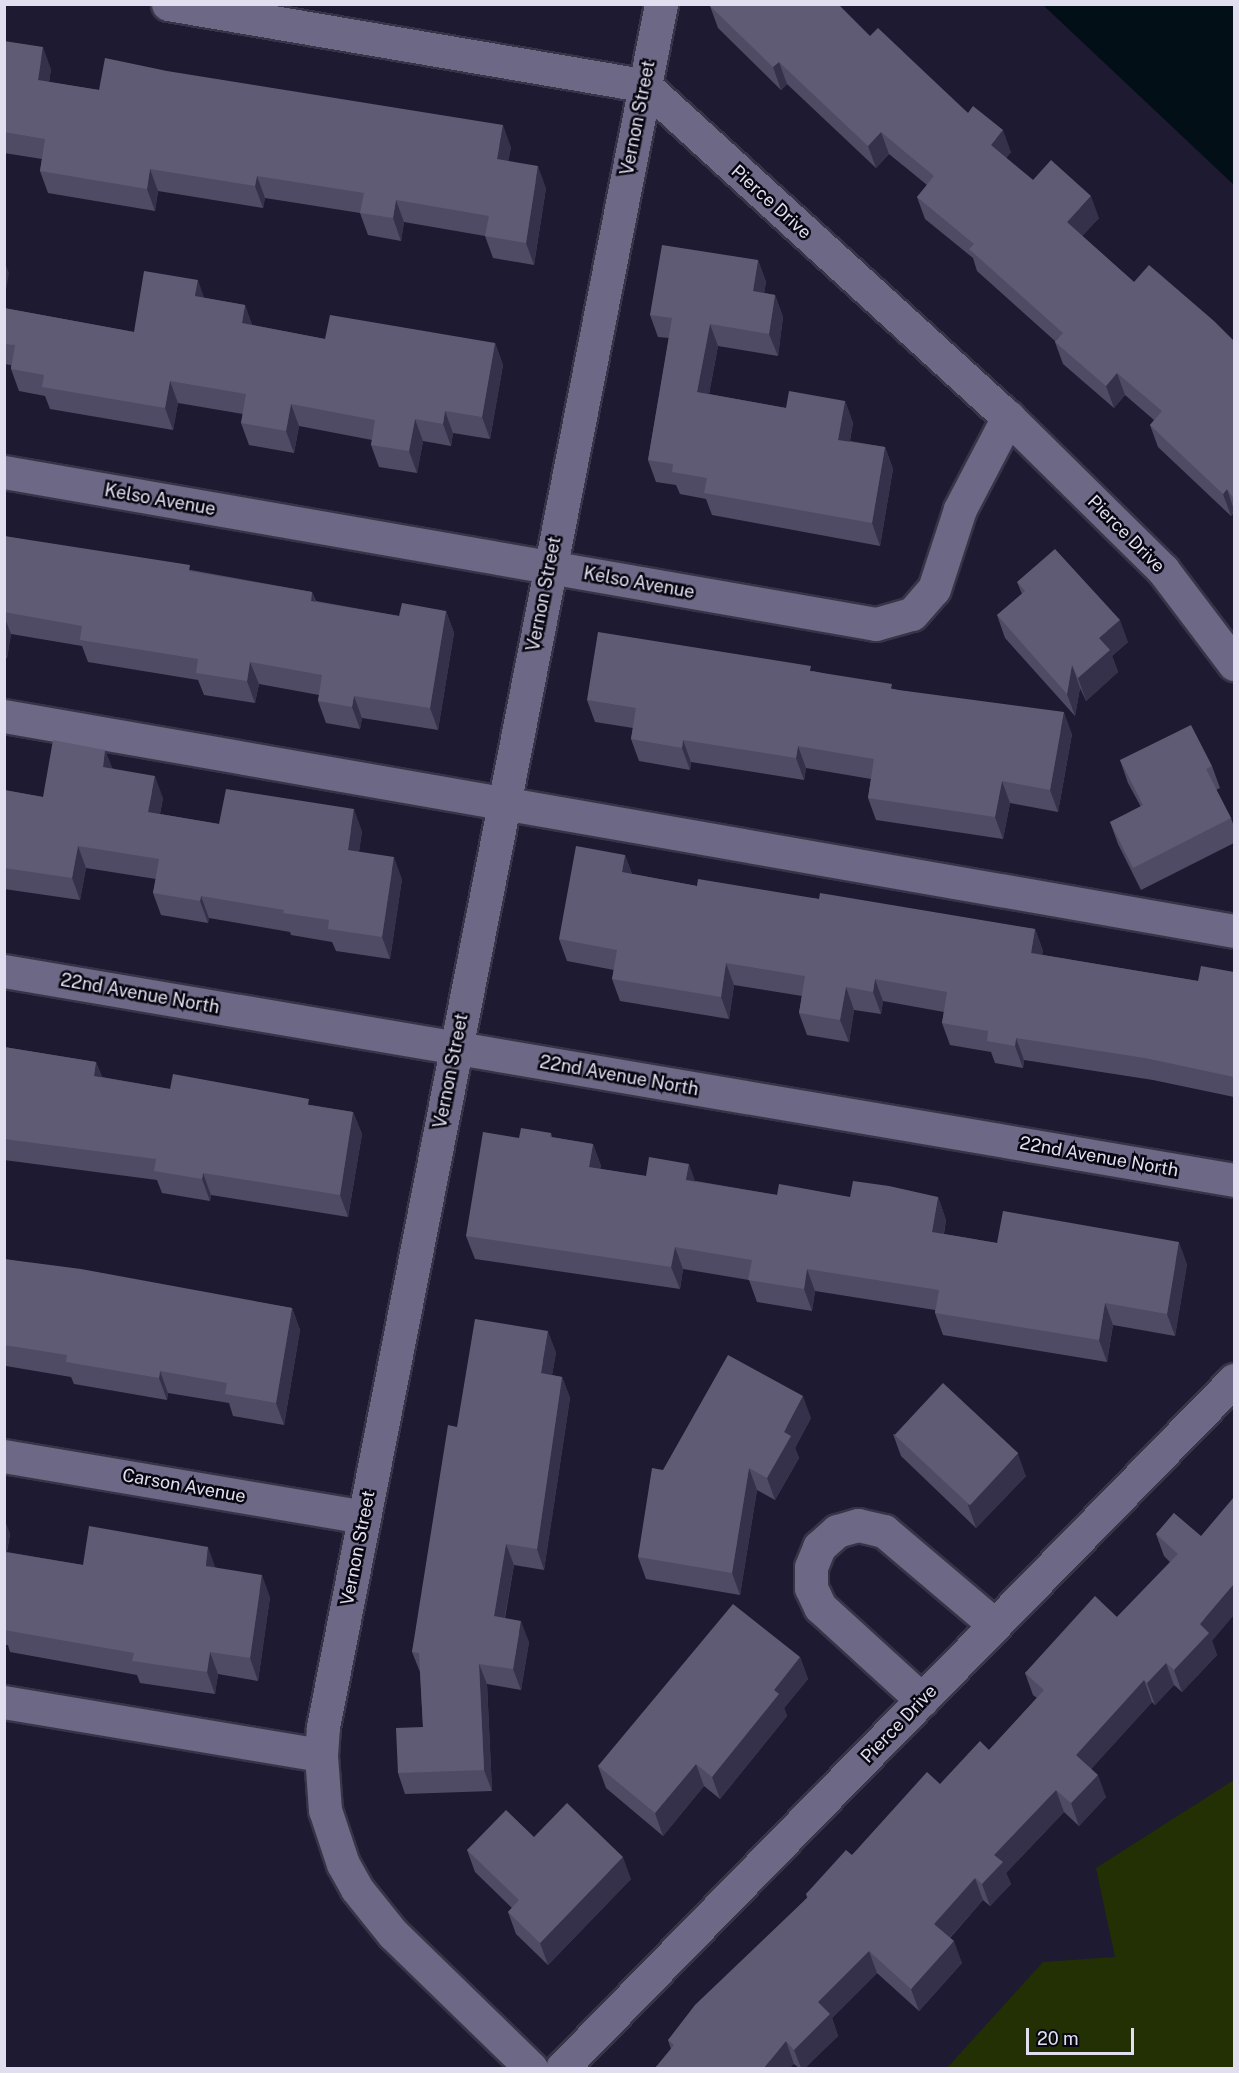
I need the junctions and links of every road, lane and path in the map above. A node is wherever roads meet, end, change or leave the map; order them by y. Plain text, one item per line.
1 (168, 4) edge
2 (661, 4) edge
3 (644, 85) junction
4 (1008, 417) junction
5 (4, 472) edge
6 (549, 567) junction
7 (1234, 664) edge
8 (4, 716) edge
9 (504, 801) junction
10 (1234, 931) edge
11 (4, 971) edge
12 (455, 1048) junction
13 (1234, 1180) edge
14 (1234, 1380) edge
15 (4, 1456) edge
16 (364, 1517) junction
17 (995, 1624) junction
18 (922, 1700) junction
19 (4, 1702) edge
20 (321, 1755) junction
21 (531, 2068) edge
22 (562, 2068) edge

1 - 3 street
2 - 3 street, Vernon Street
3 - 4 street, Pierce Drive
3 - 6 street, Vernon Street
4 - 6 street, Kelso Avenue
4 - 7 street, Pierce Drive
5 - 6 street, Kelso Avenue
6 - 9 street, Vernon Street
8 - 9 street
9 - 10 street
9 - 12 street, Vernon Street
11 - 12 street, 22nd Avenue North
12 - 13 street, 22nd Avenue North
12 - 16 street, Vernon Street
14 - 17 street, Pierce Drive
15 - 16 street, Carson Avenue
16 - 20 street, Vernon Street
17 - 18 street, Pierce Drive
17 - 18 street
18 - 22 street, Pierce Drive
19 - 20 street
20 - 21 street, Vernon Street

